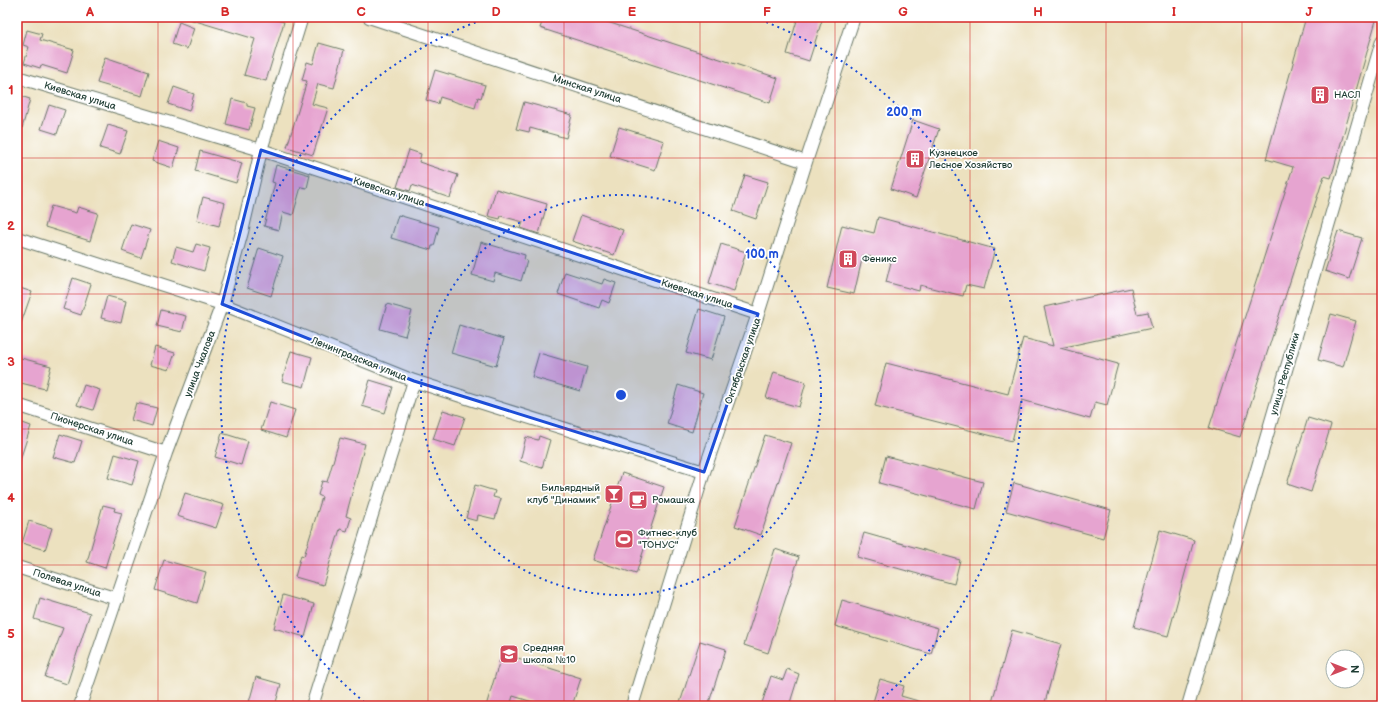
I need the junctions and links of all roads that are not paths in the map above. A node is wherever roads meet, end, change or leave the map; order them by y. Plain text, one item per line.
1 (302, 17) edge
2 (369, 17) edge
3 (854, 17) edge
4 (1382, 41) edge
5 (17, 77) edge
6 (261, 150) junction
7 (806, 162) junction
8 (17, 238) edge
9 (222, 304) junction
10 (758, 314) junction
11 (414, 381) junction
12 (17, 405) edge
13 (166, 453) junction
14 (704, 472) junction
15 (17, 567) edge
16 (117, 599) junction
17 (80, 706) edge
18 (312, 706) edge
19 (632, 706) edge
20 (1188, 706) edge

1 - 6 street, улица Чкалова
2 - 7 street, Минская улица
3 - 7 street, Октябрьская улица
4 - 20 street, улица Республики
5 - 6 street, Киевская улица
6 - 9 street, улица Чкалова
6 - 10 street, Киевская улица
7 - 10 street, Октябрьская улица
8 - 9 street, Ленинградская улица
9 - 11 street, Ленинградская улица
9 - 13 street, улица Чкалова
10 - 14 street, Октябрьская улица
11 - 14 street, Ленинградская улица
11 - 18 street
12 - 13 street, Пионерская улица
13 - 16 street, улица Чкалова
14 - 19 street, Октябрьская улица
15 - 16 street, Полевая улица
16 - 17 street, улица Чкалова

